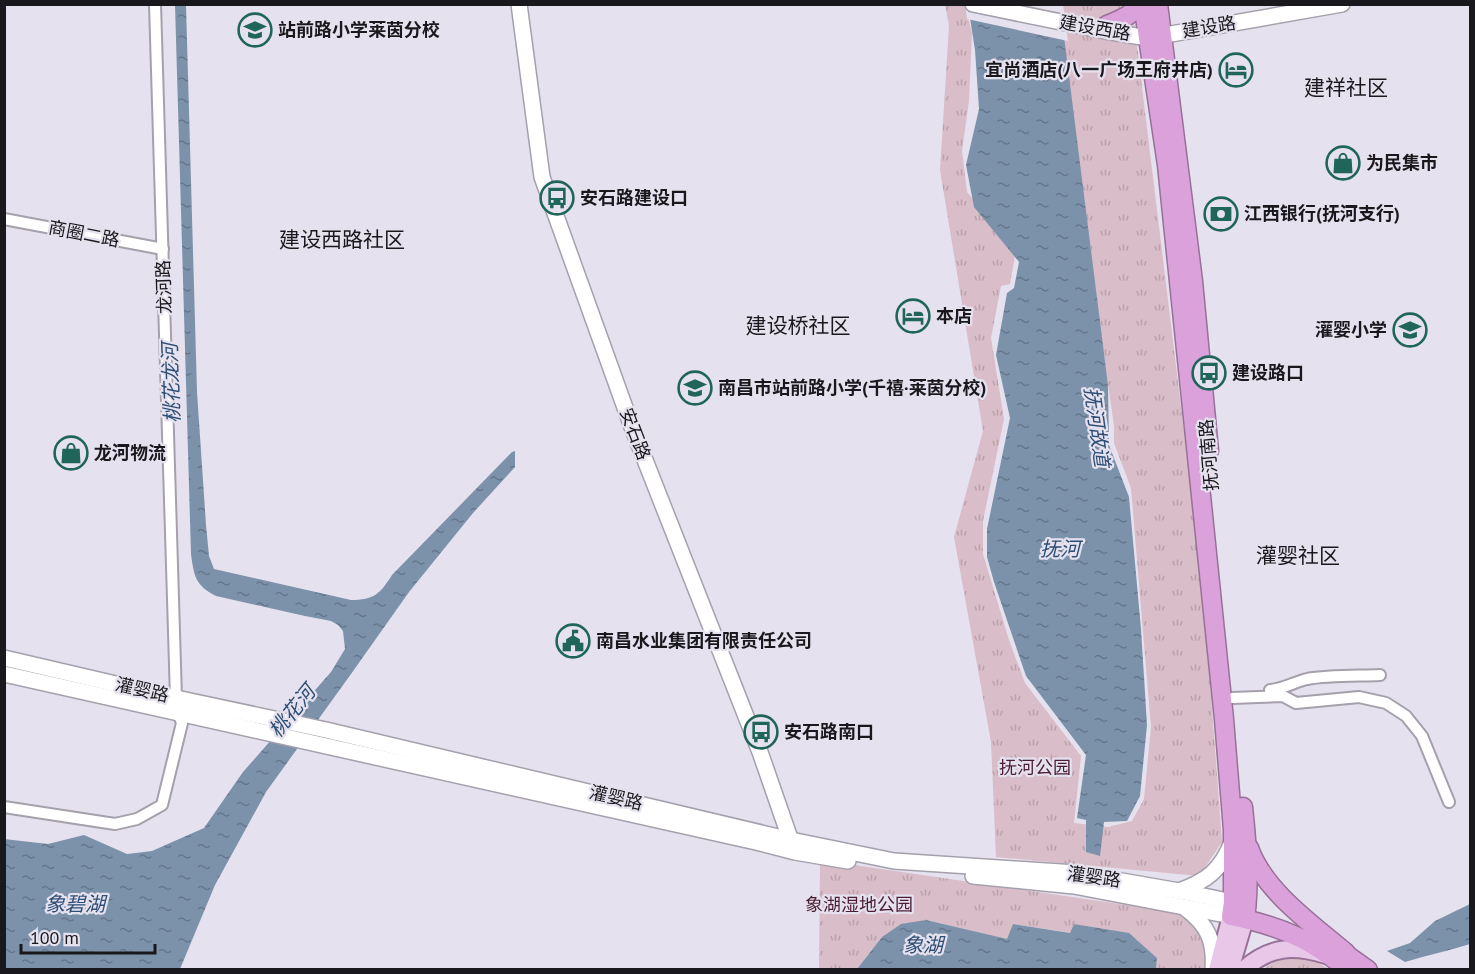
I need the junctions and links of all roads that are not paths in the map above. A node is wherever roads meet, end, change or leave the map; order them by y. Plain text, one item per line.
1 (154, 4) edge
2 (519, 4) edge
3 (973, 4) edge
4 (1006, 4) edge
5 (1141, 4) edge
6 (1158, 4) edge
7 (1342, 4) edge
8 (1106, 28) junction
9 (1155, 33) junction
10 (4, 219) edge
11 (163, 249) junction
12 (4, 658) edge
13 (4, 674) edge
14 (1380, 675) dead end
15 (1232, 695) junction
16 (177, 706) junction
17 (1449, 802) dead end
18 (4, 807) edge
19 (1240, 839) junction
20 (793, 846) junction
21 (1179, 891) junction
22 (1182, 907) junction
23 (1239, 911) junction
24 (1342, 960) edge
25 (1215, 969) edge
26 (1230, 969) edge
27 (1243, 969) edge
28 (1368, 969) edge

1 - 11 street, 龙河路
2 - 20 main road, 安石路
3 - 8 main road, 建设西路
4 - 8 main road, 建设西路
5 - 8 highway
5 - 9 highway, 抚河南路
6 - 9 highway, 抚河南路
7 - 9 main road, 建设路
8 - 9 main road, 建设西路
9 - 15 highway, 抚河南路
9 - 19 highway, 抚河南路
10 - 11 street, 商圈二路
11 - 16 street, 龙河路
12 - 16 main road, 灌婴路
13 - 16 main road, 灌婴路
14 - 15 street
15 - 17 street
15 - 19 highway, 抚河南路
16 - 18 street, 龙河路
16 - 20 main road, 灌婴路
16 - 20 main road, 灌婴路
19 - 21 main road
19 - 23 highway, 抚河南路
19 - 24 highway
20 - 21 main road, 灌婴路
20 - 22 main road, 灌婴路
21 - 23 main road, 灌婴路
22 - 23 main road, 灌婴路
22 - 25 main road
23 - 24 highway
23 - 25 main road
23 - 26 main road
24 - 27 main road
24 - 28 highway

